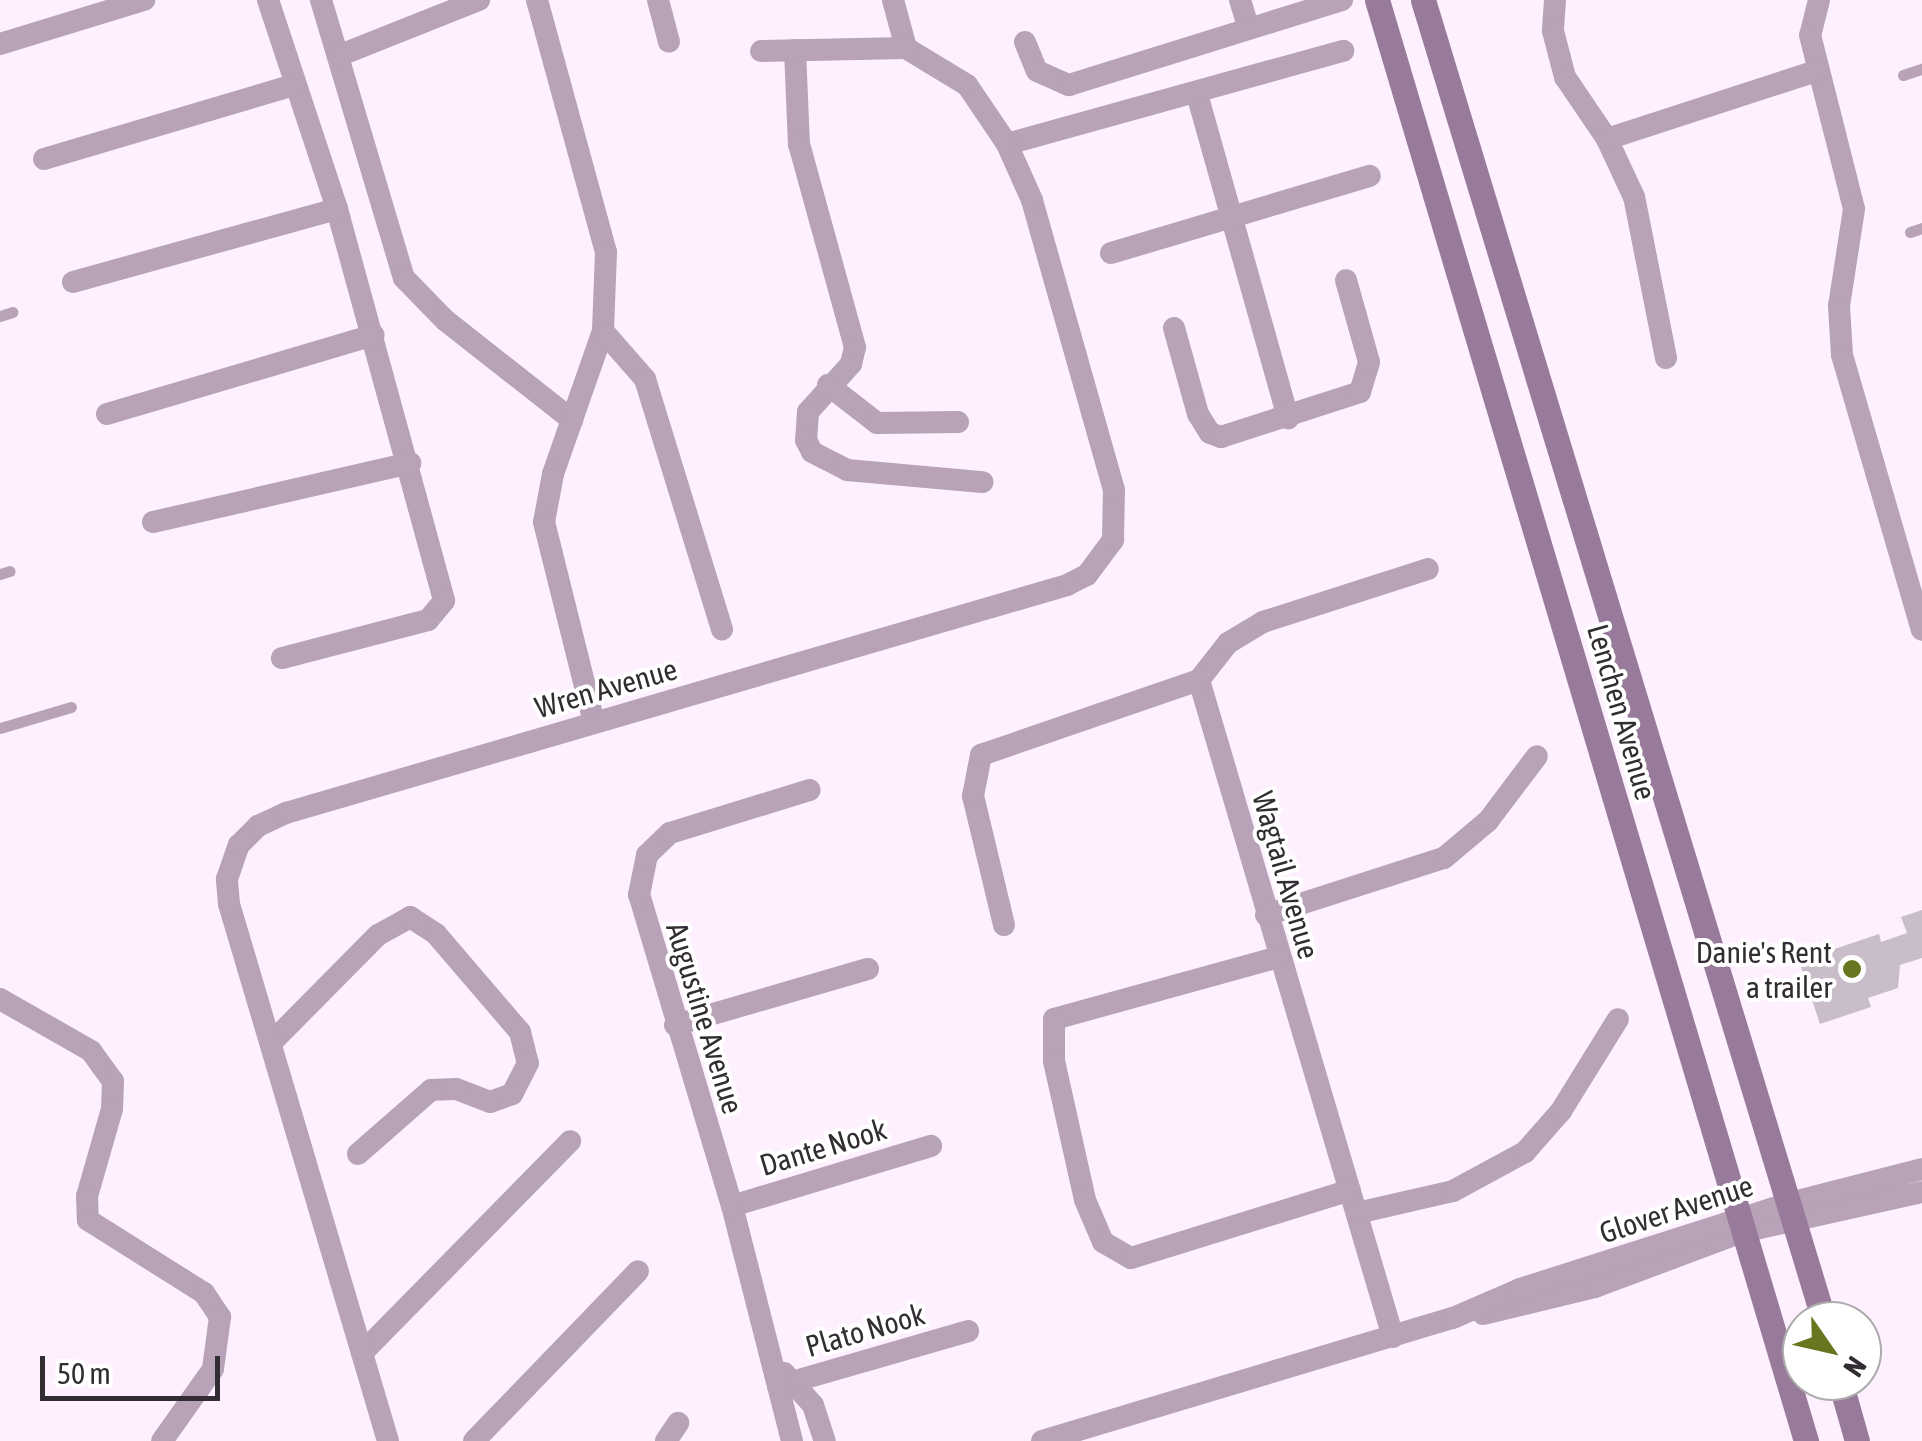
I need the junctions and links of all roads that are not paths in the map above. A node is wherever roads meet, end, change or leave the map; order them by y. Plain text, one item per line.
1 (144, 0) edge
2 (268, 0) edge
3 (322, 0) edge
4 (479, 0) edge
5 (537, 0) edge
6 (658, 0) edge
7 (892, 0) edge
8 (1240, 0) edge
9 (1342, 0) edge
10 (1378, 0) edge
11 (1424, 0) edge
12 (1556, 0) edge
13 (1819, 0) edge
14 (1249, 29) junction
15 (669, 42) dead end
16 (1025, 42) dead end
17 (0, 44) edge
18 (906, 48) junction
19 (795, 50) junction
20 (1343, 51) dead end
21 (762, 52) dead end
22 (338, 56) junction
23 (1922, 69) edge
24 (1816, 71) junction
25 (1903, 75) dead end
26 (294, 85) junction
27 (1197, 94) junction
28 (1606, 139) junction
29 (1006, 144) junction
30 (44, 158) dead end
31 (1370, 176) dead end
32 (337, 209) junction
33 (1234, 218) junction
34 (1111, 254) dead end
35 (1346, 280) dead end
36 (73, 282) dead end
37 (1174, 328) dead end
38 (603, 331) junction
39 (374, 335) junction
40 (1666, 358) dead end
41 (828, 385) junction
42 (107, 414) dead end
43 (1288, 418) junction
44 (572, 420) junction
45 (958, 422) dead end
46 (410, 463) junction
47 (982, 482) dead end
48 (153, 522) dead end
49 (1428, 569) dead end
50 (722, 629) dead end
51 (1922, 630) edge
52 (282, 658) dead end
53 (1198, 680) junction
54 (71, 707) dead end
55 (594, 723) junction
56 (0, 728) edge
57 (1537, 756) dead end
58 (810, 790) dead end
59 (1266, 914) junction
60 (1004, 925) dead end
61 (1279, 957) junction
62 (868, 969) dead end
63 (0, 999) edge
64 (1618, 1019) dead end
65 (675, 1026) junction
66 (271, 1043) junction
67 (570, 1141) dead end
68 (931, 1146) dead end
69 (358, 1154) dead end
70 (1922, 1169) edge
71 (1350, 1190) junction
72 (1922, 1192) edge
73 (732, 1206) junction
74 (1793, 1212) junction
75 (1357, 1214) junction
76 (1740, 1226) junction
77 (638, 1270) dead end
78 (1818, 1301) edge
79 (968, 1331) dead end
80 (1393, 1337) junction
81 (362, 1352) junction
82 (783, 1378) junction
83 (1846, 1401) edge
84 (177, 1437) edge
85 (388, 1441) edge
86 (474, 1441) edge
87 (792, 1441) edge
88 (825, 1441) edge
89 (1042, 1441) edge
90 (1806, 1441) edge
91 (1857, 1441) edge

1 - 17 street
2 - 26 street
3 - 22 street
4 - 22 street
5 - 38 street
6 - 15 street
7 - 18 street
8 - 14 street
9 - 14 street
10 - 76 main road, Lenchen Avenue
11 - 74 main road, Lenchen Avenue
12 - 28 street
13 - 24 street
14 - 16 street
18 - 19 street
18 - 29 street, Wren Avenue
19 - 21 street
19 - 41 street
20 - 27 street
22 - 44 street
23 - 25 lane
24 - 28 street
24 - 51 street
26 - 30 street
26 - 32 street
27 - 29 street
27 - 33 street
28 - 40 street
29 - 55 street, Wren Avenue
31 - 33 street
32 - 36 street
32 - 39 street
33 - 34 street
33 - 43 street
35 - 43 street
37 - 43 street
38 - 44 street
38 - 50 street
39 - 42 street
39 - 46 street
41 - 45 street
41 - 47 street
44 - 55 street
46 - 48 street
46 - 52 street
49 - 53 street
53 - 59 street, Wagtail Avenue
53 - 60 street
54 - 56 lane
55 - 66 street, Wren Avenue
57 - 59 street
58 - 65 street, Augustine Avenue
59 - 61 street, Wagtail Avenue
61 - 71 street, Wagtail Avenue
61 - 71 street
62 - 65 street
63 - 84 street
64 - 75 street
65 - 73 street, Augustine Avenue
66 - 69 street
66 - 81 street, Wren Avenue
67 - 81 street
68 - 73 street, Dante Nook
70 - 74 street, Glover Avenue
71 - 75 street, Wagtail Avenue
72 - 74 street, Glover Avenue
73 - 82 street, Augustine Avenue
74 - 76 street, Glover Avenue
74 - 78 main road, Lenchen Avenue
75 - 80 street, Wagtail Avenue
76 - 80 street, Glover Avenue
76 - 90 main road, Lenchen Avenue
77 - 86 street
79 - 82 street, Plato Nook
80 - 89 street, Glover Avenue
81 - 85 street, Wren Avenue
82 - 87 street, Augustine Avenue
82 - 88 street, Augustine Avenue
83 - 91 main road

